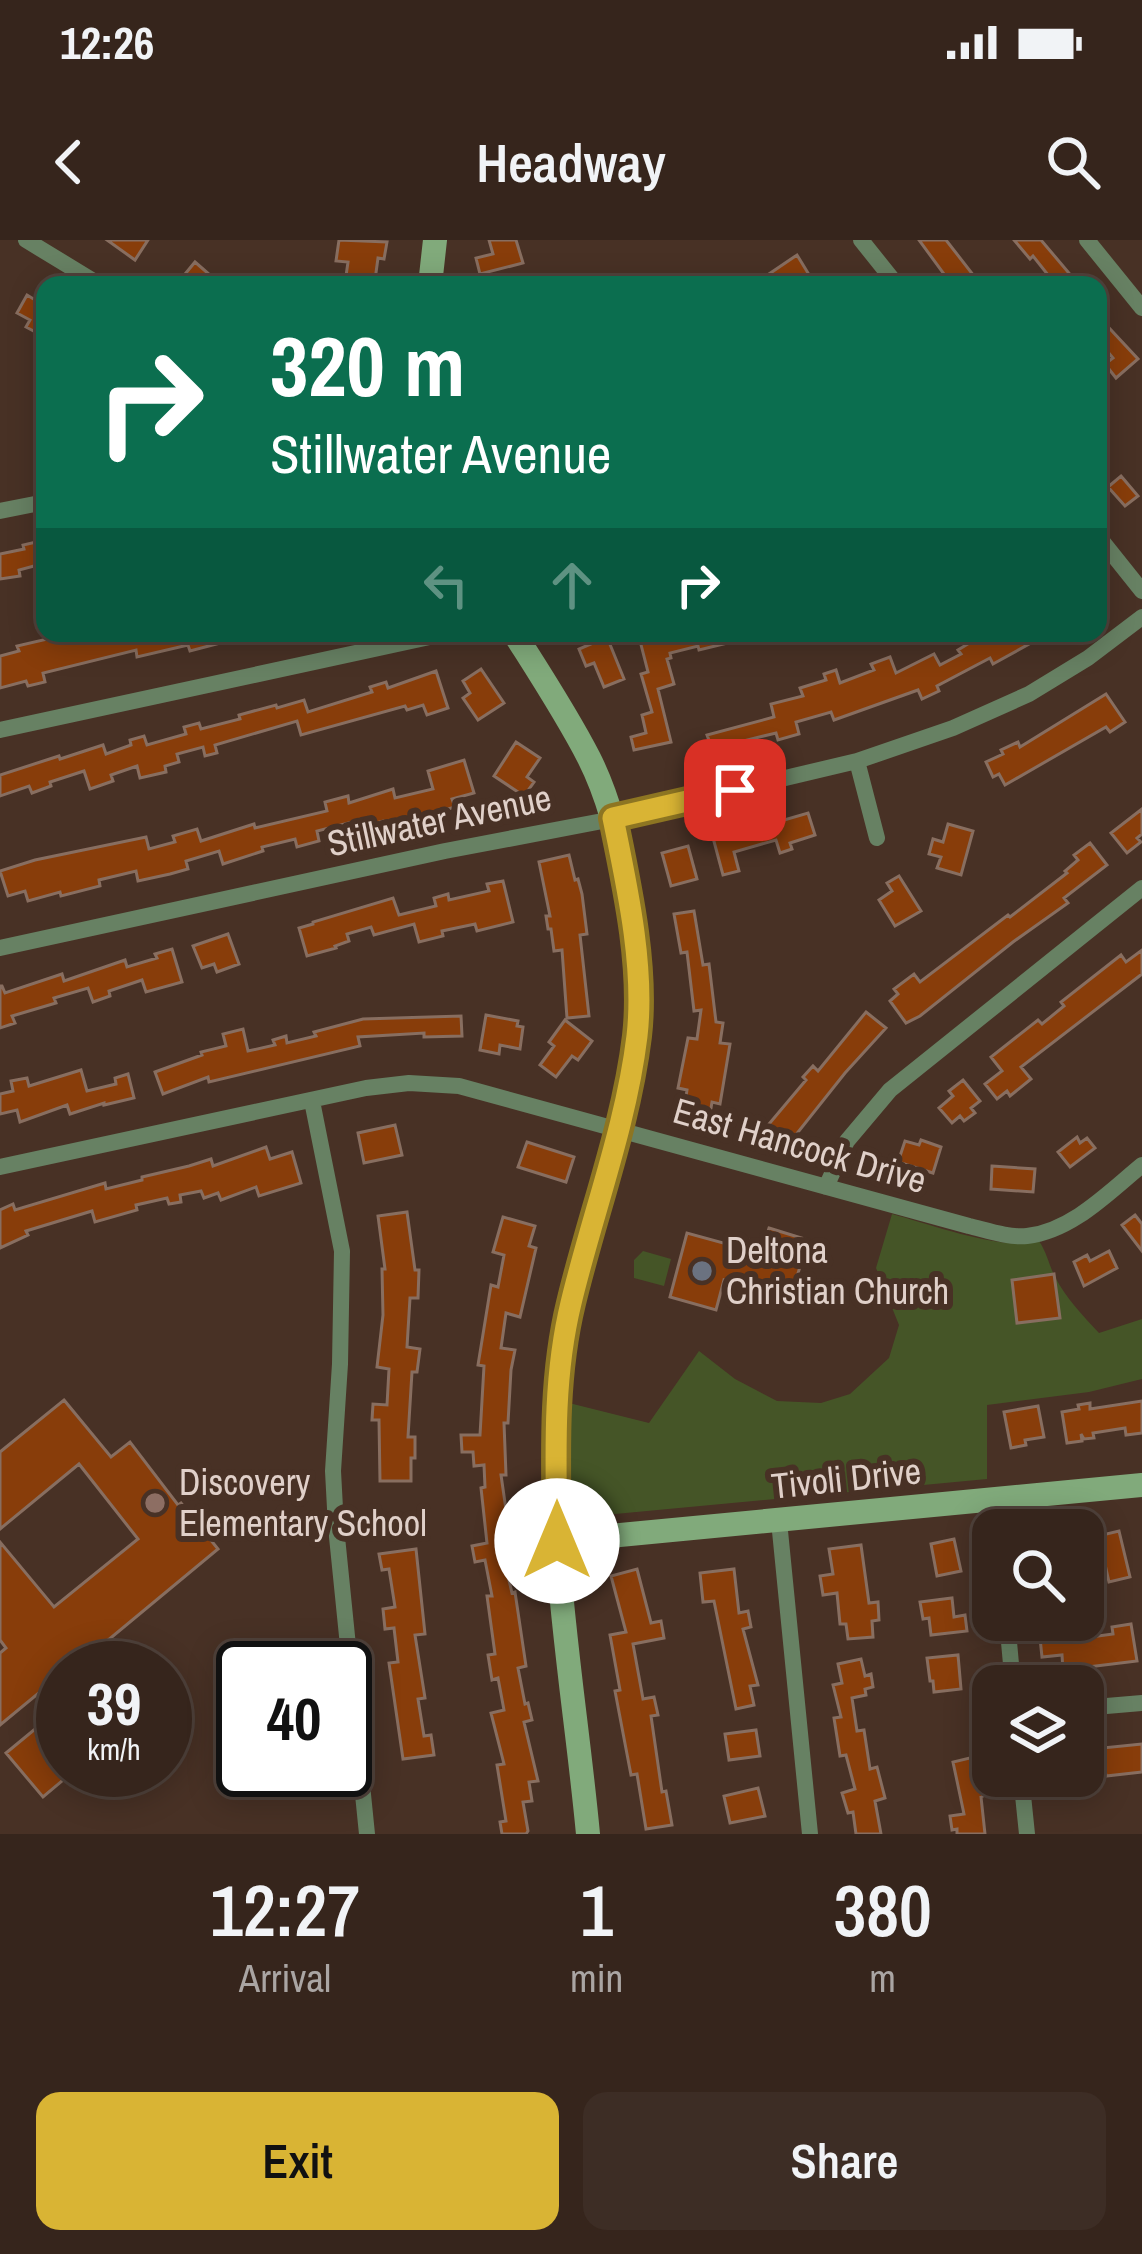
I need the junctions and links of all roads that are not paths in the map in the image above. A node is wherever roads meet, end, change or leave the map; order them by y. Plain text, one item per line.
1 (26, 240) edge
2 (434, 240) edge
3 (861, 240) edge
4 (1087, 240) edge
5 (85, 276) edge
6 (431, 276) edge
7 (890, 276) edge
8 (1142, 308) edge
9 (36, 504) edge
10 (0, 511) edge
11 (1107, 547) edge
12 (1142, 591) edge
13 (1142, 617) edge
14 (406, 642) edge
15 (520, 642) edge
16 (0, 730) edge
17 (856, 760) junction
18 (613, 818) junction
19 (877, 838) dead end
20 (1142, 889) edge
21 (0, 949) edge
22 (312, 1101) junction
23 (619, 1129) junction
24 (1142, 1166) edge
25 (0, 1167) edge
26 (826, 1187) junction
27 (1142, 1485) edge
28 (996, 1499) junction
29 (997, 1509) edge
30 (779, 1521) junction
31 (557, 1541) junction
32 (1142, 1703) edge
33 (1104, 1706) edge
34 (1023, 1797) edge
35 (367, 1834) edge
36 (589, 1834) edge
37 (810, 1834) edge
38 (1027, 1834) edge

1 - 5 street
2 - 6 street
3 - 7 street
4 - 8 street
9 - 10 street
11 - 12 street
13 - 17 street, Stillwater Avenue
14 - 16 street
15 - 18 street
17 - 18 street, Stillwater Avenue
17 - 19 street
18 - 21 street, Stillwater Avenue
18 - 23 street
20 - 26 street
22 - 23 street, East Hancock Drive
22 - 25 street, East Hancock Drive
22 - 35 street
23 - 26 street, East Hancock Drive
23 - 31 street
24 - 26 street, East Hancock Drive
27 - 28 street, Tivoli Drive
28 - 29 street
28 - 30 street, Tivoli Drive
30 - 31 street, Tivoli Drive
30 - 37 street
31 - 36 street
32 - 33 street
34 - 38 street

